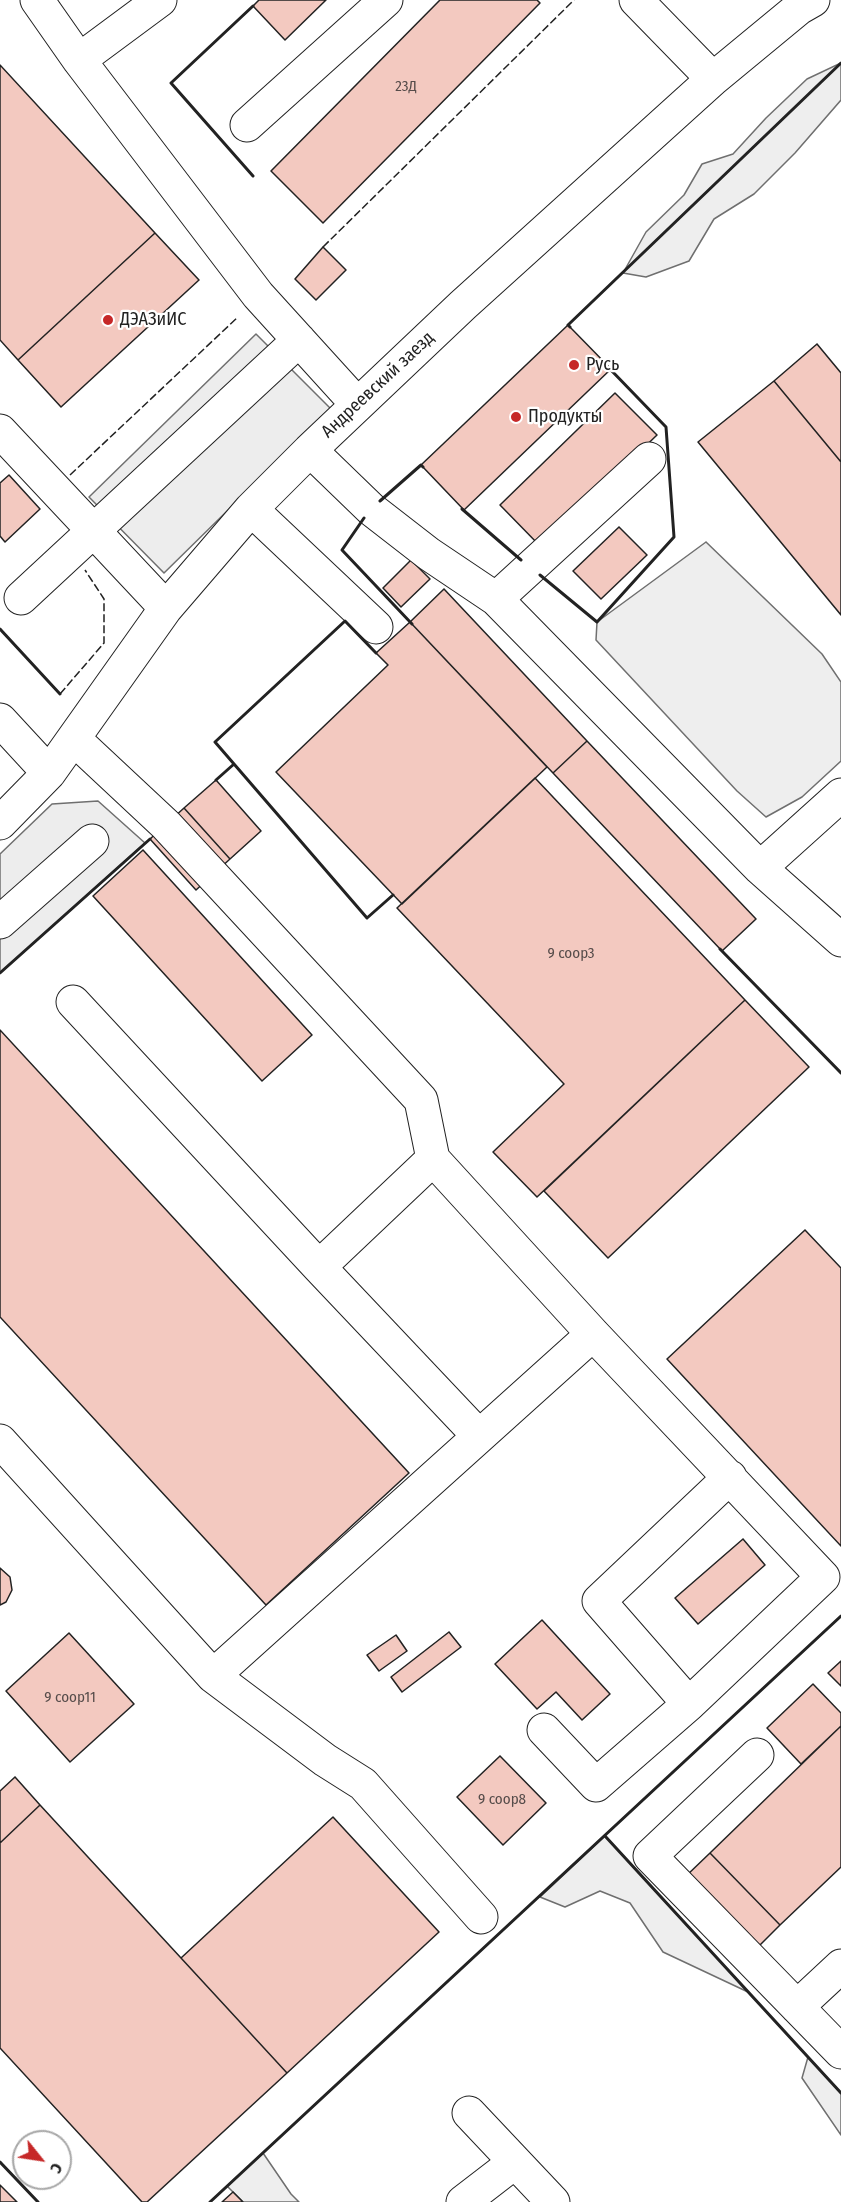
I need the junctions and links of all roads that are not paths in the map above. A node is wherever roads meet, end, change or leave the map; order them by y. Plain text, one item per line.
1 (37, 0) edge
2 (160, 0) edge
3 (386, 0) edge
4 (636, 0) edge
5 (813, 0) edge
6 (79, 60) junction
7 (712, 79) junction
8 (247, 125) dead end
9 (299, 340) junction
10 (357, 404) junction
11 (0, 430) edge
12 (310, 450) junction
13 (649, 459) dead end
14 (252, 509) junction
15 (94, 530) junction
16 (21, 597) dead end
17 (496, 599) junction
18 (166, 608) junction
19 (376, 627) dead end
20 (0, 720) edge
21 (74, 739) junction
22 (48, 773) junction
23 (841, 795) edge
24 (0, 823) edge
25 (92, 841) dead end
26 (759, 868) junction
27 (0, 922) edge
28 (841, 940) edge
29 (73, 1002) dead end
30 (433, 1159) junction
31 (319, 1267) junction
32 (593, 1334) junction
33 (478, 1435) junction
34 (0, 1441) edge
35 (730, 1477) junction
36 (213, 1676) junction
37 (689, 1704) junction
38 (544, 1730) dead end
39 (757, 1755) dead end
40 (482, 1917) dead end
41 (841, 1966) edge
42 (797, 2007) junction
43 (841, 2052) edge
44 (469, 2114) dead end
45 (515, 2162) junction
46 (463, 2202) edge
47 (553, 2202) edge

1 - 6 street
2 - 6 street
3 - 8 street
4 - 7 street
5 - 7 street, Андреевский заезд
6 - 9 street
7 - 10 street, Андреевский заезд
9 - 10 street
9 - 15 street
10 - 12 street, Андреевский заезд
11 - 15 street
12 - 14 street, Андреевский заезд
12 - 17 street
13 - 17 street
14 - 18 street, Андреевский заезд
14 - 19 street
15 - 16 street
15 - 18 street
17 - 26 street
18 - 21 street, Андреевский заезд
20 - 22 street
21 - 22 street, Андреевский заезд
21 - 30 street
22 - 24 street, Андреевский заезд
23 - 26 street
25 - 27 street
26 - 28 street
29 - 31 street
30 - 31 street
30 - 32 street
31 - 33 street
32 - 33 street
32 - 35 street
33 - 36 street
34 - 36 street
35 - 37 street
35 - 37 street
36 - 40 street
37 - 38 street
39 - 42 street
41 - 42 street
42 - 43 street
44 - 45 street
45 - 46 street
45 - 47 street

